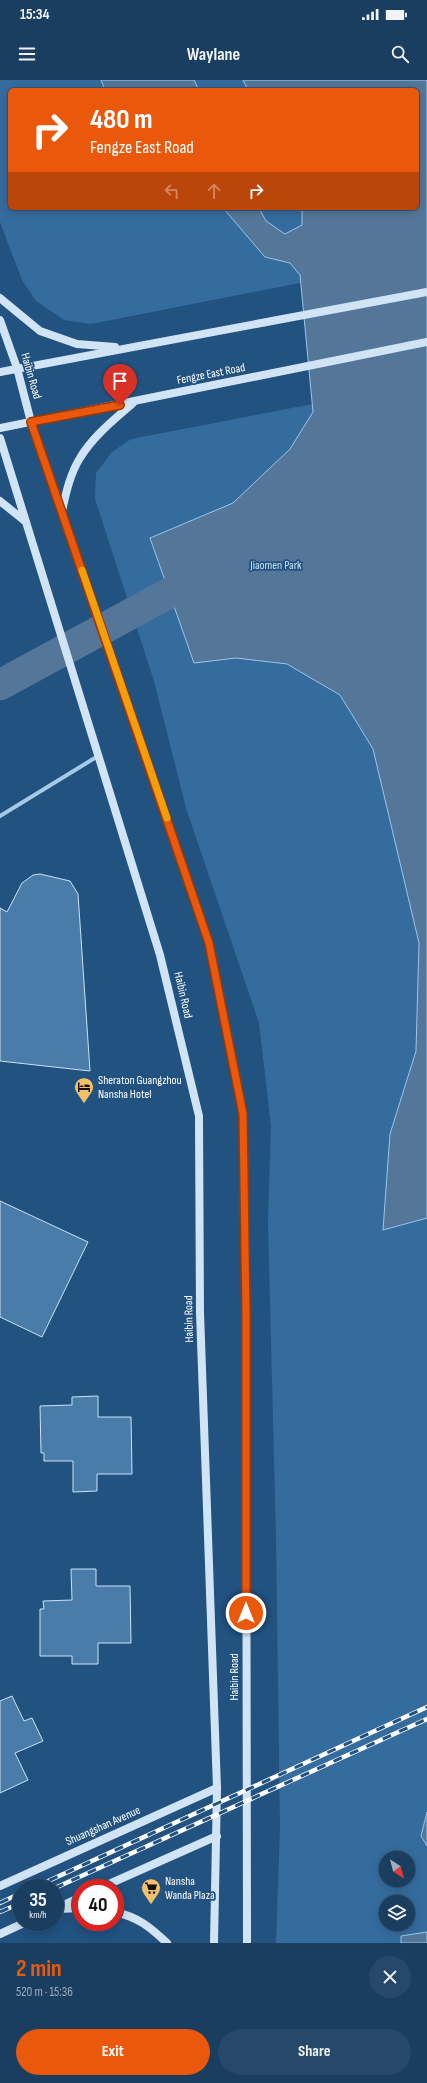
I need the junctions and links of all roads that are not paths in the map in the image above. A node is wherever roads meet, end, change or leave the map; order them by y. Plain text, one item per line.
1 (427, 292) edge
2 (0, 298) edge
3 (0, 320) edge
4 (427, 342) edge
5 (125, 348) junction
6 (17, 368) junction
7 (0, 372) edge
8 (134, 402) junction
9 (31, 422) junction
10 (0, 428) edge
11 (0, 438) edge
12 (0, 501) edge
13 (62, 511) junction
14 (26, 523) junction
15 (99, 756) junction
16 (0, 816) edge
17 (217, 1788) junction
18 (217, 1836) junction
19 (120, 1879) edge
20 (0, 1886) edge
21 (124, 1914) edge
22 (12, 1928) edge
23 (0, 1934) edge
24 (167, 1943) edge
25 (214, 1943) edge
26 (247, 1943) edge

1 - 5 street
2 - 5 street
3 - 6 street, Haibin Road
4 - 8 street, Fengze East Road
5 - 6 street
6 - 7 street
6 - 9 street, Haibin Road
8 - 9 street, Fengze East Road
8 - 13 street
9 - 10 street, Fengze East Road
9 - 13 street, Haibin Road
11 - 14 street, Haibin Road
12 - 14 street
13 - 26 street, Haibin Road
14 - 15 street, Haibin Road
15 - 16 street
15 - 17 street, Haibin Road
17 - 18 street, Haibin Road
17 - 20 street, Shuangshan Avenue
18 - 19 street
18 - 25 street, Haibin Road
21 - 24 street
22 - 23 street

